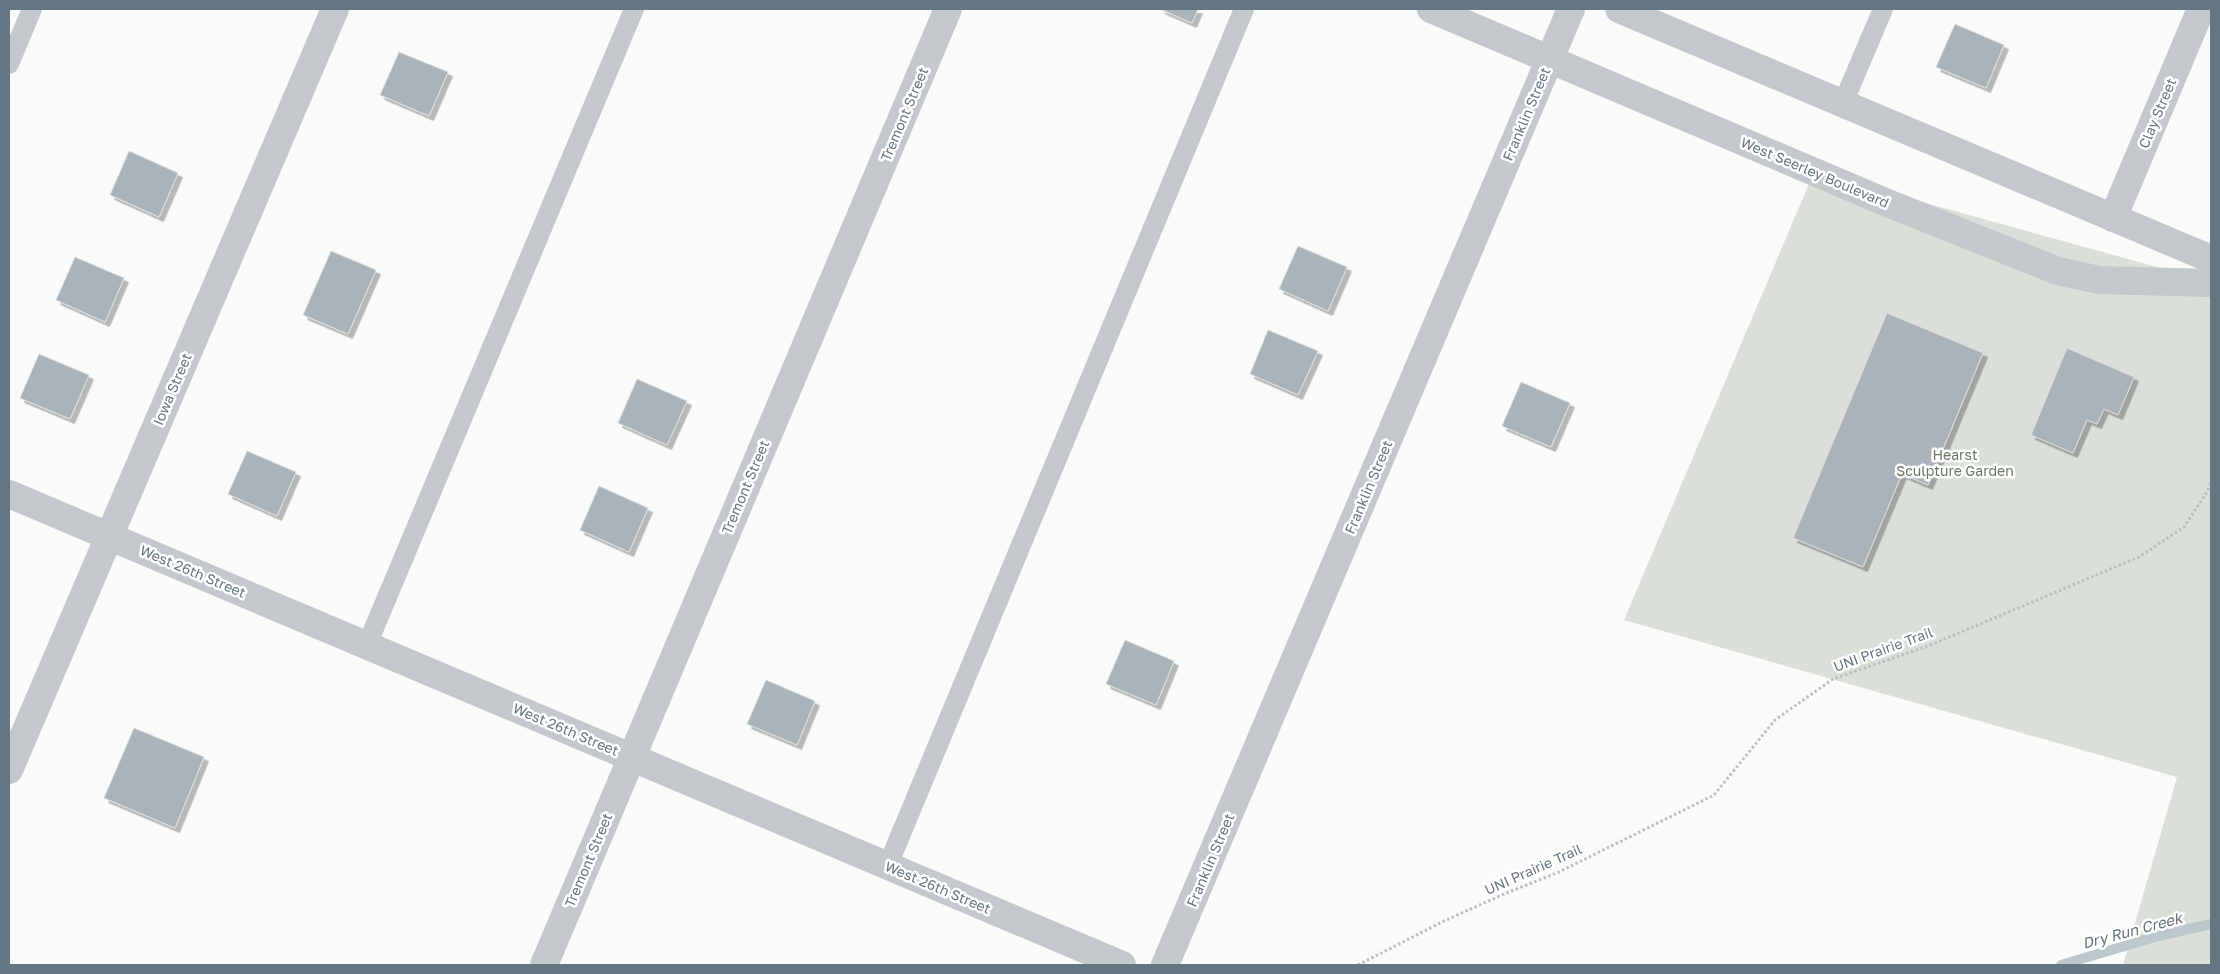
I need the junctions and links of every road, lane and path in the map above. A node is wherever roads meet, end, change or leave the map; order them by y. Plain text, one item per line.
1 (32, 9) edge
2 (335, 9) edge
3 (634, 9) edge
4 (948, 9) edge
5 (1244, 9) edge
6 (1431, 9) edge
7 (1571, 9) edge
8 (1619, 9) edge
9 (1883, 9) edge
10 (2201, 9) edge
11 (1550, 59) junction
12 (9, 64) edge
13 (1843, 103) junction
14 (2112, 218) junction
15 (2211, 259) edge
16 (2211, 283) edge
17 (2211, 482) edge
18 (9, 494) edge
19 (109, 536) junction
20 (368, 645) junction
21 (631, 756) junction
22 (9, 770) edge
23 (888, 865) junction
24 (544, 965) edge
25 (1122, 965) edge
26 (1165, 965) edge
27 (1358, 965) edge

1 - 12 lane
2 - 19 street, Iowa Street
3 - 20 lane
4 - 21 street, Tremont Street
5 - 23 lane
6 - 11 street, West Seerley Boulevard
7 - 11 street, Franklin Street
8 - 13 street
9 - 13 lane
10 - 14 street, Clay Street
11 - 16 street, West Seerley Boulevard
11 - 26 street, Franklin Street
13 - 14 street
14 - 15 street
17 - 27 path, UNI Prairie Trail
18 - 19 street, West 26th Street
19 - 20 street, West 26th Street
19 - 22 street, Iowa Street
20 - 21 street, West 26th Street
21 - 23 street, West 26th Street
21 - 24 street, Tremont Street
23 - 25 street, West 26th Street

